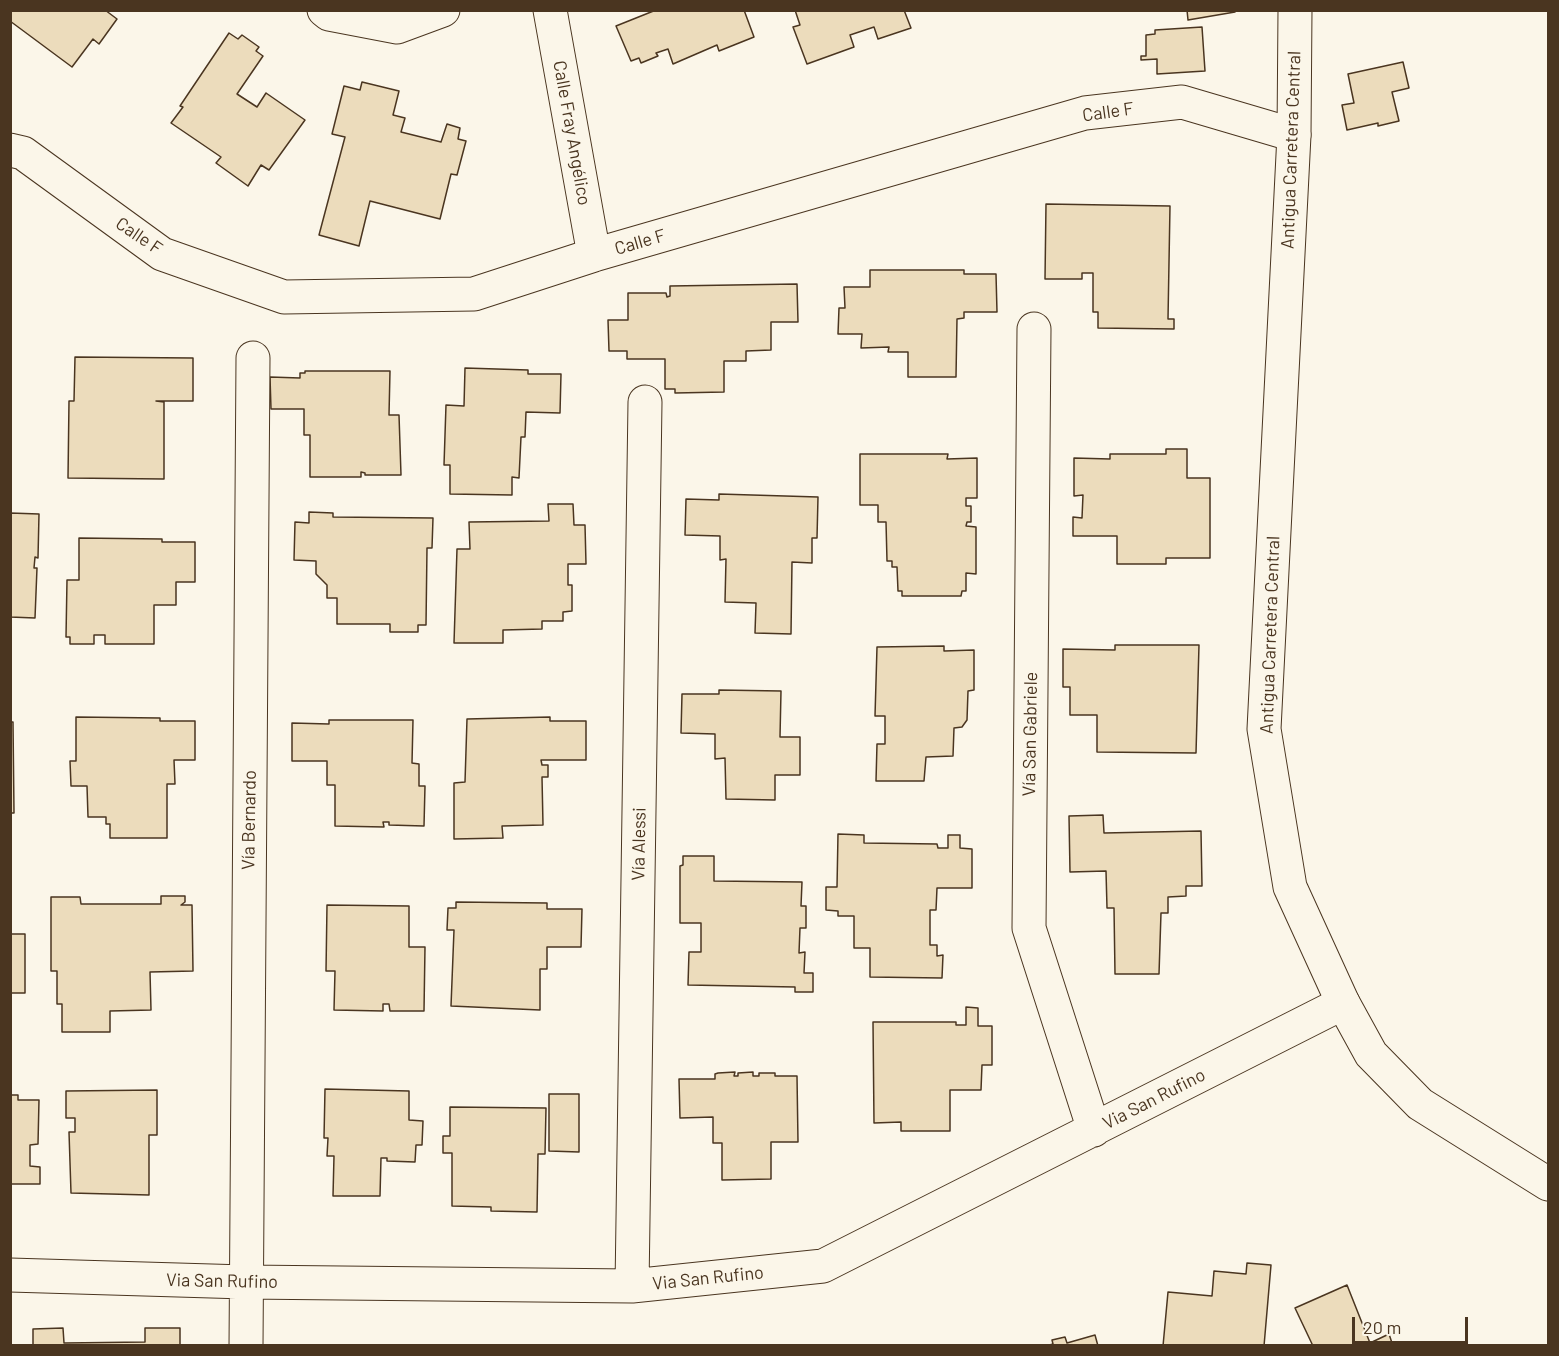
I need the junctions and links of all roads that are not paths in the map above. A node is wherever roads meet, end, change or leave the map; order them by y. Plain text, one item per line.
1 (324, 10) edge
2 (443, 10) edge
3 (550, 10) edge
4 (1295, 10) edge
5 (1294, 135) junction
6 (10, 150) edge
7 (594, 255) junction
8 (1034, 329) dead end
9 (253, 358) dead end
10 (645, 402) dead end
11 (1343, 1003) junction
12 (1094, 1130) junction
13 (1548, 1184) edge
14 (10, 1275) edge
15 (245, 1282) junction
16 (633, 1286) junction
17 (246, 1346) edge

1 - 2 street
3 - 7 street, Calle Fray Angélico
4 - 5 street, Antigua Carretera Central
5 - 7 street, Calle F
5 - 11 street, Antigua Carretera Central
6 - 7 street, Calle F
8 - 12 street, Vía San Gabriele
9 - 15 street, Vía Bernardo
10 - 16 street, Vía Alessi
11 - 12 street, Via San Rufino
11 - 13 street, Antigua Carretera Central
12 - 16 street, Via San Rufino
14 - 15 street, Via San Rufino
15 - 16 street, Via San Rufino
15 - 17 street, Vía Bernardo

